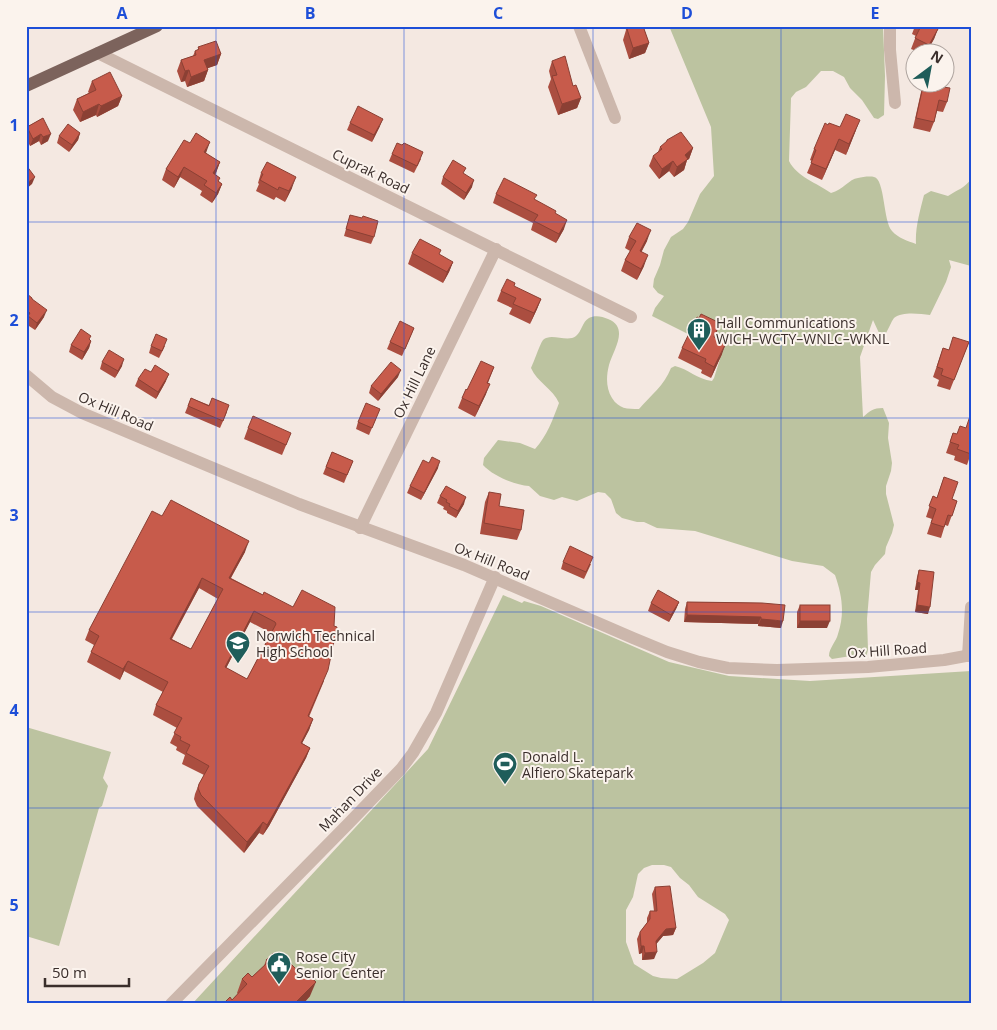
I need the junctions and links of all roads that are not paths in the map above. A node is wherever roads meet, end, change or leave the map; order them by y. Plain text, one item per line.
1 (157, 26) edge
2 (578, 26) edge
3 (890, 26) edge
4 (98, 53) junction
5 (26, 86) edge
6 (895, 104) dead end
7 (615, 118) dead end
8 (496, 249) junction
9 (631, 317) dead end
10 (26, 376) edge
11 (360, 528) junction
12 (494, 577) junction
13 (971, 607) edge
14 (969, 655) edge
15 (171, 1004) edge

1 - 4 main road
2 - 7 street
3 - 6 street
4 - 5 main road
4 - 8 street, Cuprak Road
8 - 9 street, Cuprak Road
8 - 11 street, Ox Hill Lane
10 - 11 street, Ox Hill Road
11 - 12 street, Ox Hill Road
12 - 14 street, Ox Hill Road
12 - 15 street, Mahan Drive
13 - 14 street

